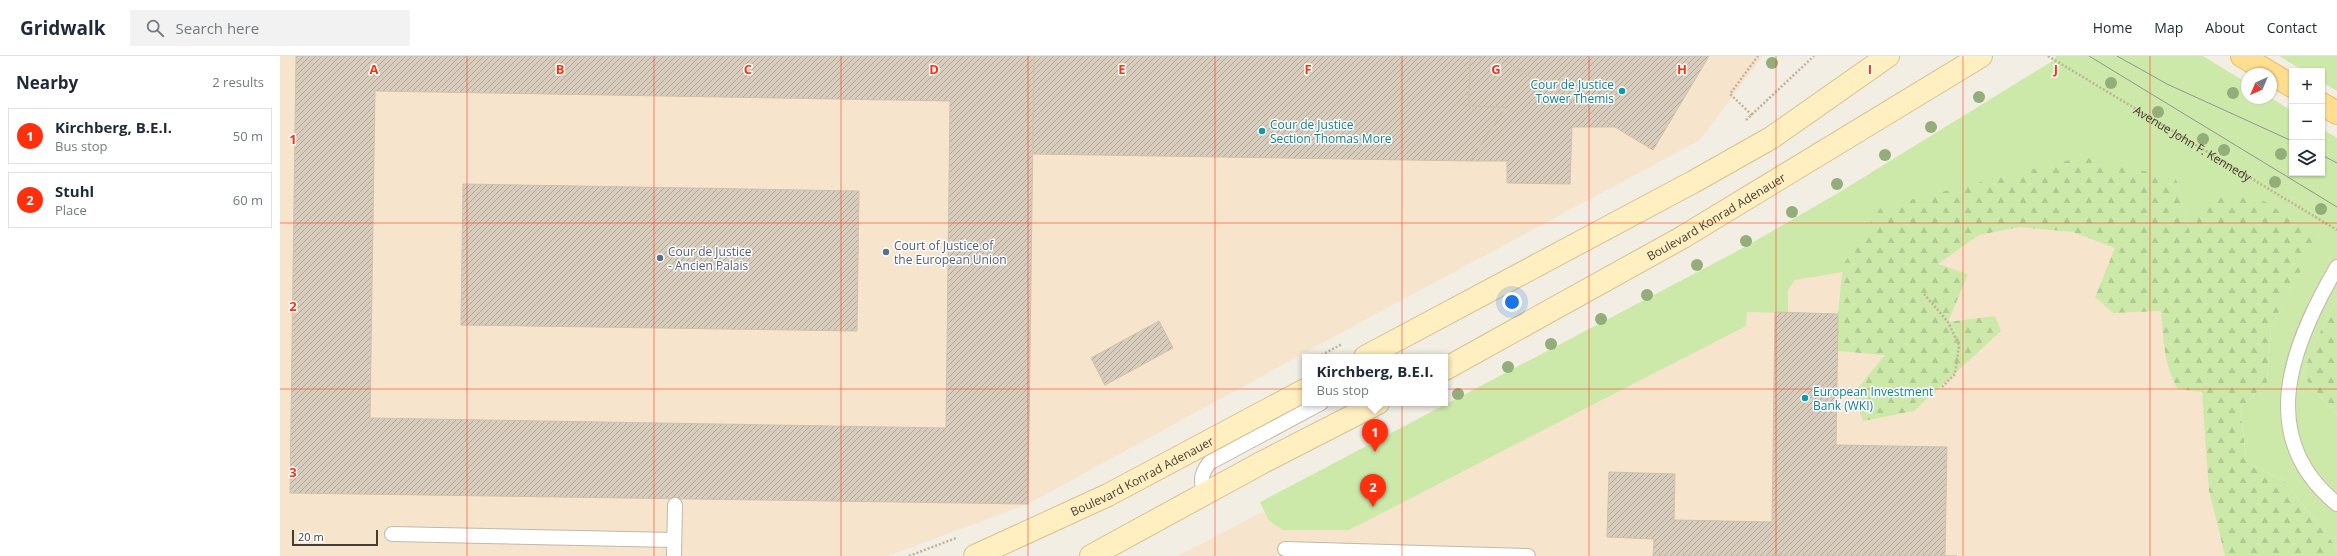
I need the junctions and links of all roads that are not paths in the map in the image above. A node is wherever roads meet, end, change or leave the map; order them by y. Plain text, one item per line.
1 (1888, 56) edge
2 (1981, 56) edge
3 (2242, 56) edge
4 (2289, 84) edge
5 (2325, 106) edge
6 (2337, 113) edge
7 (2337, 267) edge
8 (1411, 332) junction
9 (1371, 354) edge
10 (1389, 354) edge
11 (1448, 366) edge
12 (1302, 392) edge
13 (1315, 406) edge
14 (1372, 406) edge
15 (1205, 494) junction
16 (2337, 504) edge
17 (675, 505) dead end
18 (392, 534) dead end
19 (674, 540) junction
20 (1285, 548) dead end
21 (674, 556) edge
22 (975, 556) edge
23 (1092, 556) edge
24 (1528, 556) edge

1 - 8 main road
2 - 11 main road, Boulevard Konrad Adenauer
3 - 4 main road
5 - 6 main road
7 - 16 lane
8 - 9 main road
8 - 10 lane
12 - 22 main road, Boulevard Konrad Adenauer
13 - 15 lane
14 - 15 main road
15 - 23 main road
17 - 19 lane
18 - 19 lane
19 - 21 lane
20 - 24 lane

